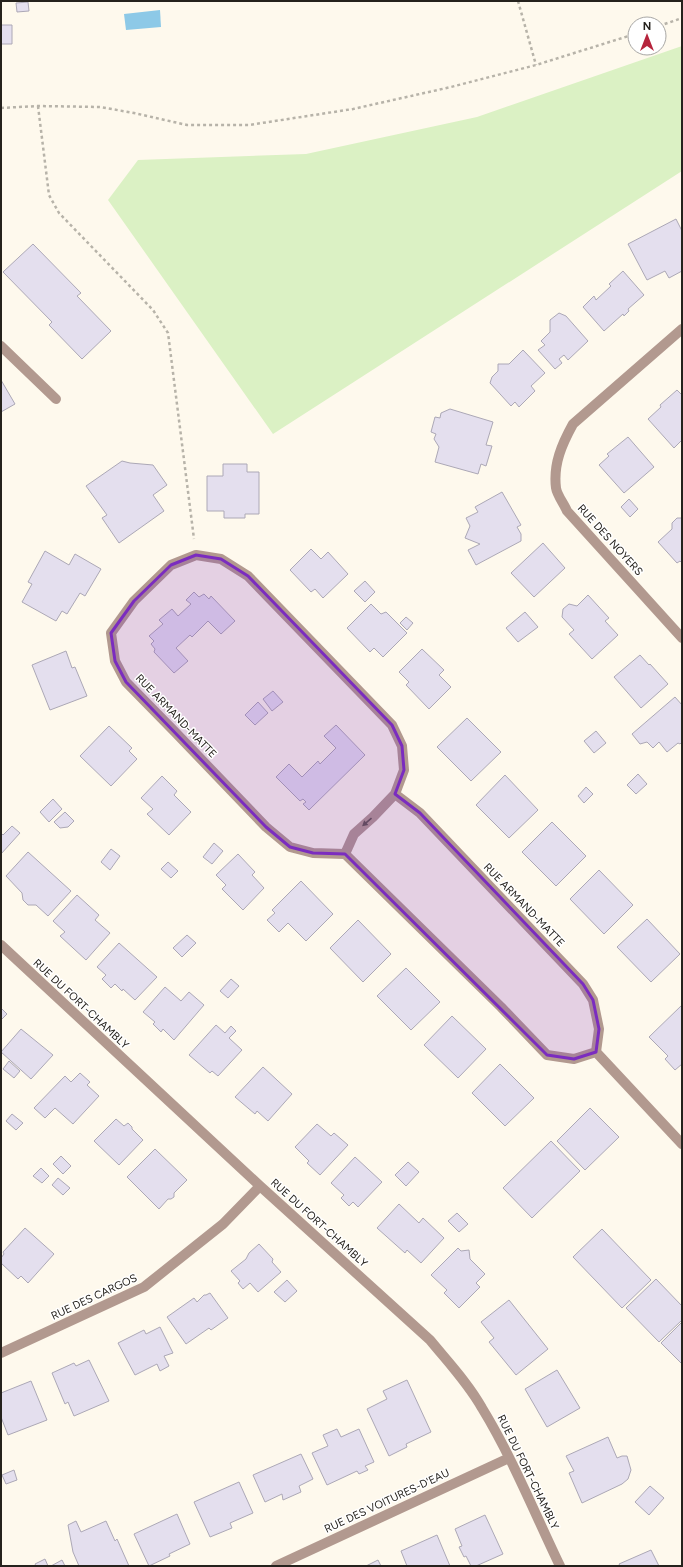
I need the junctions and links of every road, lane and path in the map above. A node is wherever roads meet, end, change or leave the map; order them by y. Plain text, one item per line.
1 (518, 1) edge
2 (682, 18) edge
3 (667, 23) edge
4 (627, 37) edge
5 (536, 65) junction
6 (38, 106) junction
7 (1, 108) edge
8 (682, 329) edge
9 (1, 346) edge
10 (56, 399) dead end
11 (196, 555) junction
12 (682, 638) edge
13 (395, 794) junction
14 (345, 854) junction
15 (1, 945) edge
16 (596, 1052) junction
17 (682, 1144) edge
18 (260, 1186) junction
19 (3, 1349) edge
20 (509, 1458) junction
21 (276, 1566) edge
22 (560, 1566) edge

1 - 5 path
2 - 3 path
4 - 5 path
5 - 6 path
6 - 7 path
6 - 11 path
8 - 12 street, RUE DES NOYERS
9 - 10 street
11 - 13 street
11 - 14 street, RUE ARMAND-MATTE
13 -> 14 street
13 - 16 street, RUE ARMAND-MATTE
14 - 16 street
15 - 18 street, RUE DU FORT-CHAMBLY
16 - 17 street
18 - 19 street, RUE DES CARGOS
18 - 20 street, RUE DU FORT-CHAMBLY
20 - 21 street, RUE DES VOITURES-D'EAU
20 - 22 street, RUE DU FORT-CHAMBLY

